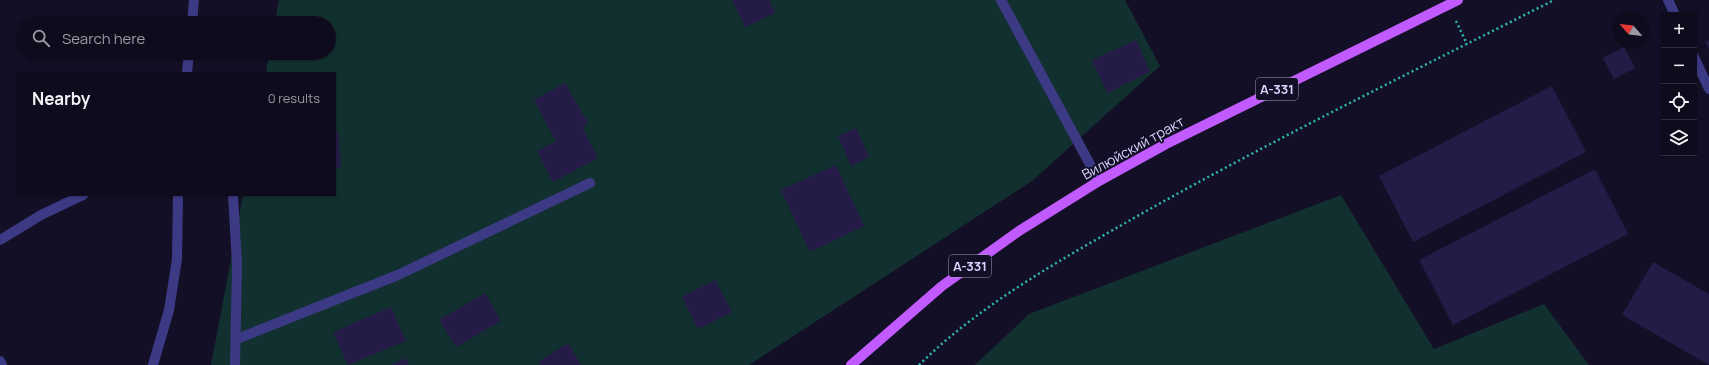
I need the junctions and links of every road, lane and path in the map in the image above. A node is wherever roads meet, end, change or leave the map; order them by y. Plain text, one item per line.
1 (194, 0) edge
2 (1001, 0) edge
3 (1458, 0) edge
4 (1554, 0) edge
5 (1668, 0) edge
6 (1674, 12) edge
7 (193, 16) edge
8 (188, 60) edge
9 (1697, 63) edge
10 (187, 72) edge
11 (1709, 89) edge
12 (1099, 181) junction
13 (590, 183) dead end
14 (81, 196) edge
15 (178, 196) edge
16 (233, 196) edge
17 (0, 240) edge
18 (237, 339) junction
19 (0, 361) edge
20 (2, 365) edge
21 (153, 365) edge
22 (235, 365) edge
23 (851, 365) edge
24 (919, 365) edge

1 - 7 street
2 - 12 street
3 - 12 main road, Вилюйский тракт / А-331
4 - 24 path
5 - 6 street
8 - 10 street
9 - 11 street
12 - 23 main road, Вилюйский тракт / А-331
13 - 18 street
14 - 17 street
15 - 21 street
16 - 18 street
18 - 22 street
19 - 20 street

